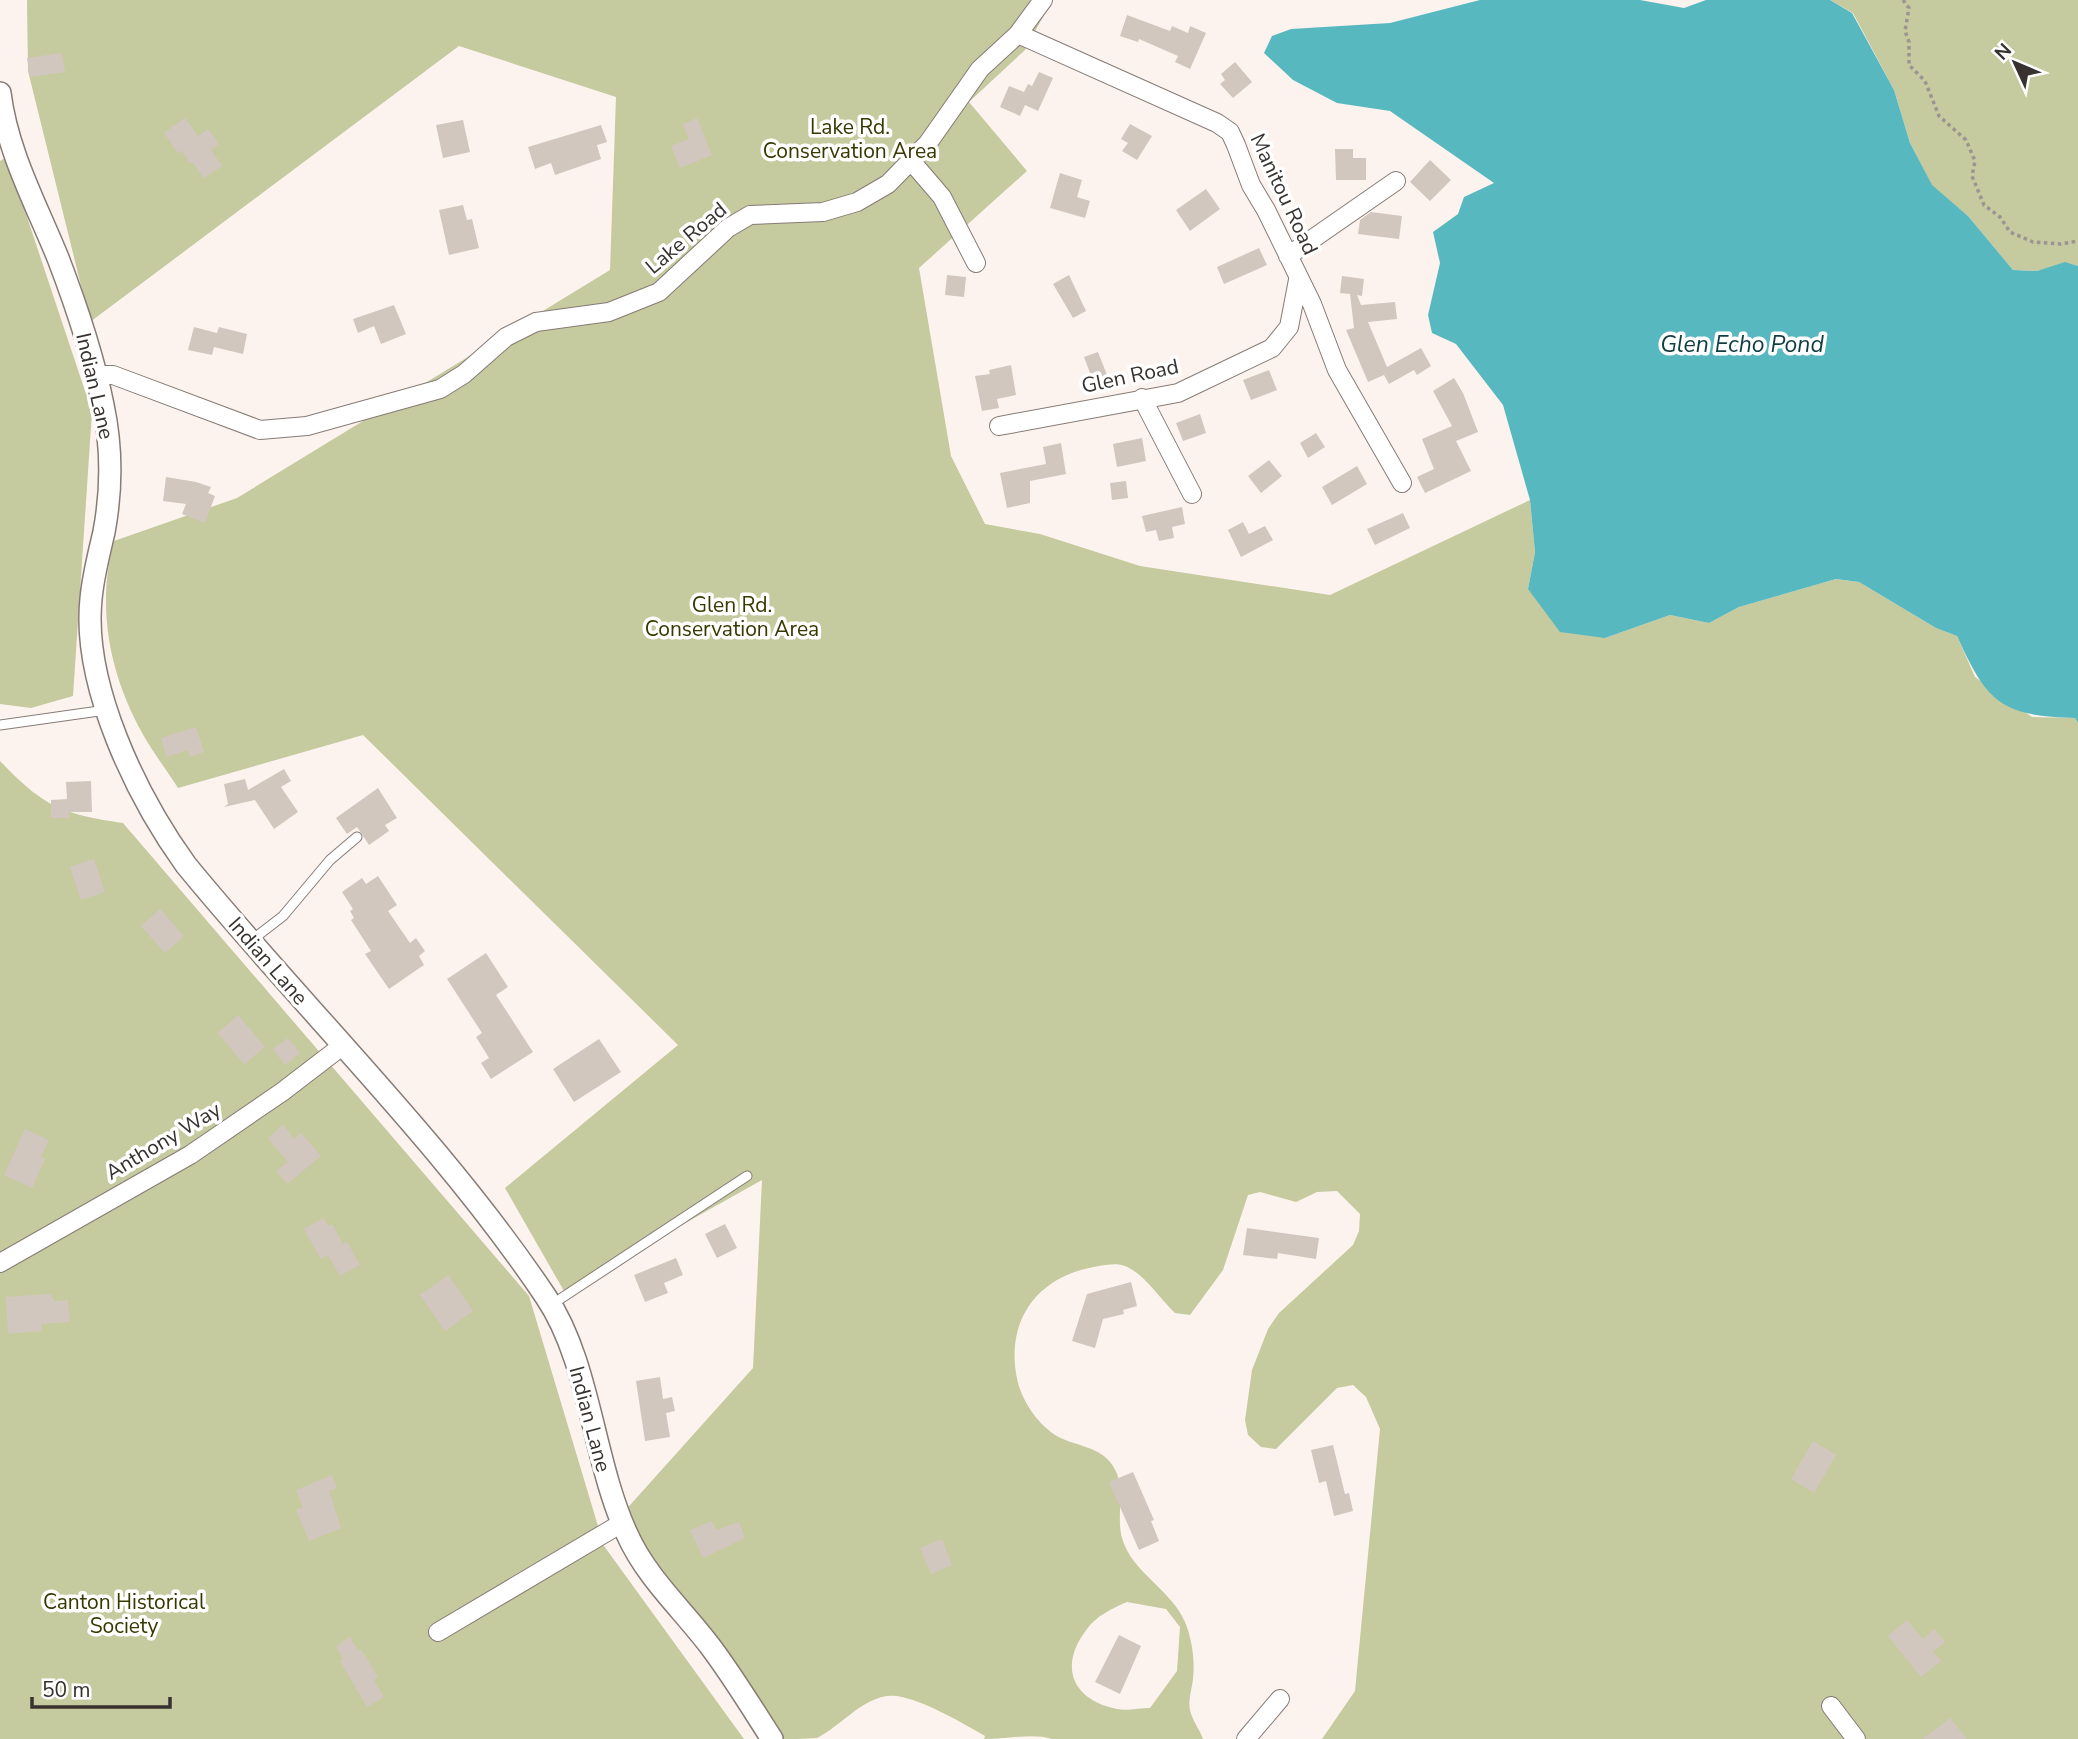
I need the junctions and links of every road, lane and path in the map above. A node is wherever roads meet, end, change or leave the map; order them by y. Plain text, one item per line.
1 (1043, 0) edge
2 (1903, 0) edge
3 (1018, 34) junction
4 (0, 93) edge
5 (912, 162) junction
6 (1396, 181) dead end
7 (2078, 241) edge
8 (1288, 256) junction
9 (976, 263) dead end
10 (1298, 280) junction
11 (95, 375) junction
12 (1142, 398) junction
13 (999, 426) dead end
14 (1402, 483) dead end
15 (1192, 494) dead end
16 (108, 710) junction
17 (0, 725) edge
18 (358, 837) dead end
19 (251, 941) junction
20 (342, 1046) junction
21 (747, 1176) dead end
22 (0, 1263) edge
23 (551, 1305) junction
24 (622, 1523) junction
25 (438, 1632) dead end
26 (1280, 1699) dead end
27 (1831, 1706) dead end
28 (772, 1739) edge
29 (1246, 1739) edge
30 (1856, 1739) edge

1 - 3 street, Lake Road
2 - 7 path
3 - 5 street, Lake Road
3 - 8 street, Manitou Road
4 - 11 street, Indian Lane
5 - 9 street
5 - 11 street, Lake Road
6 - 8 street
8 - 10 street, Manitou Road
10 - 12 street, Glen Road
10 - 14 street, Manitou Road
11 - 16 street, Indian Lane
12 - 13 street, Glen Road
12 - 15 street
16 - 17 lane
16 - 19 street, Indian Lane
18 - 19 lane
19 - 20 street, Indian Lane
20 - 22 street, Anthony Way
20 - 23 street, Indian Lane
21 - 23 lane
23 - 24 street, Indian Lane
24 - 25 street
24 - 28 street, Indian Lane
26 - 29 street
27 - 30 street

